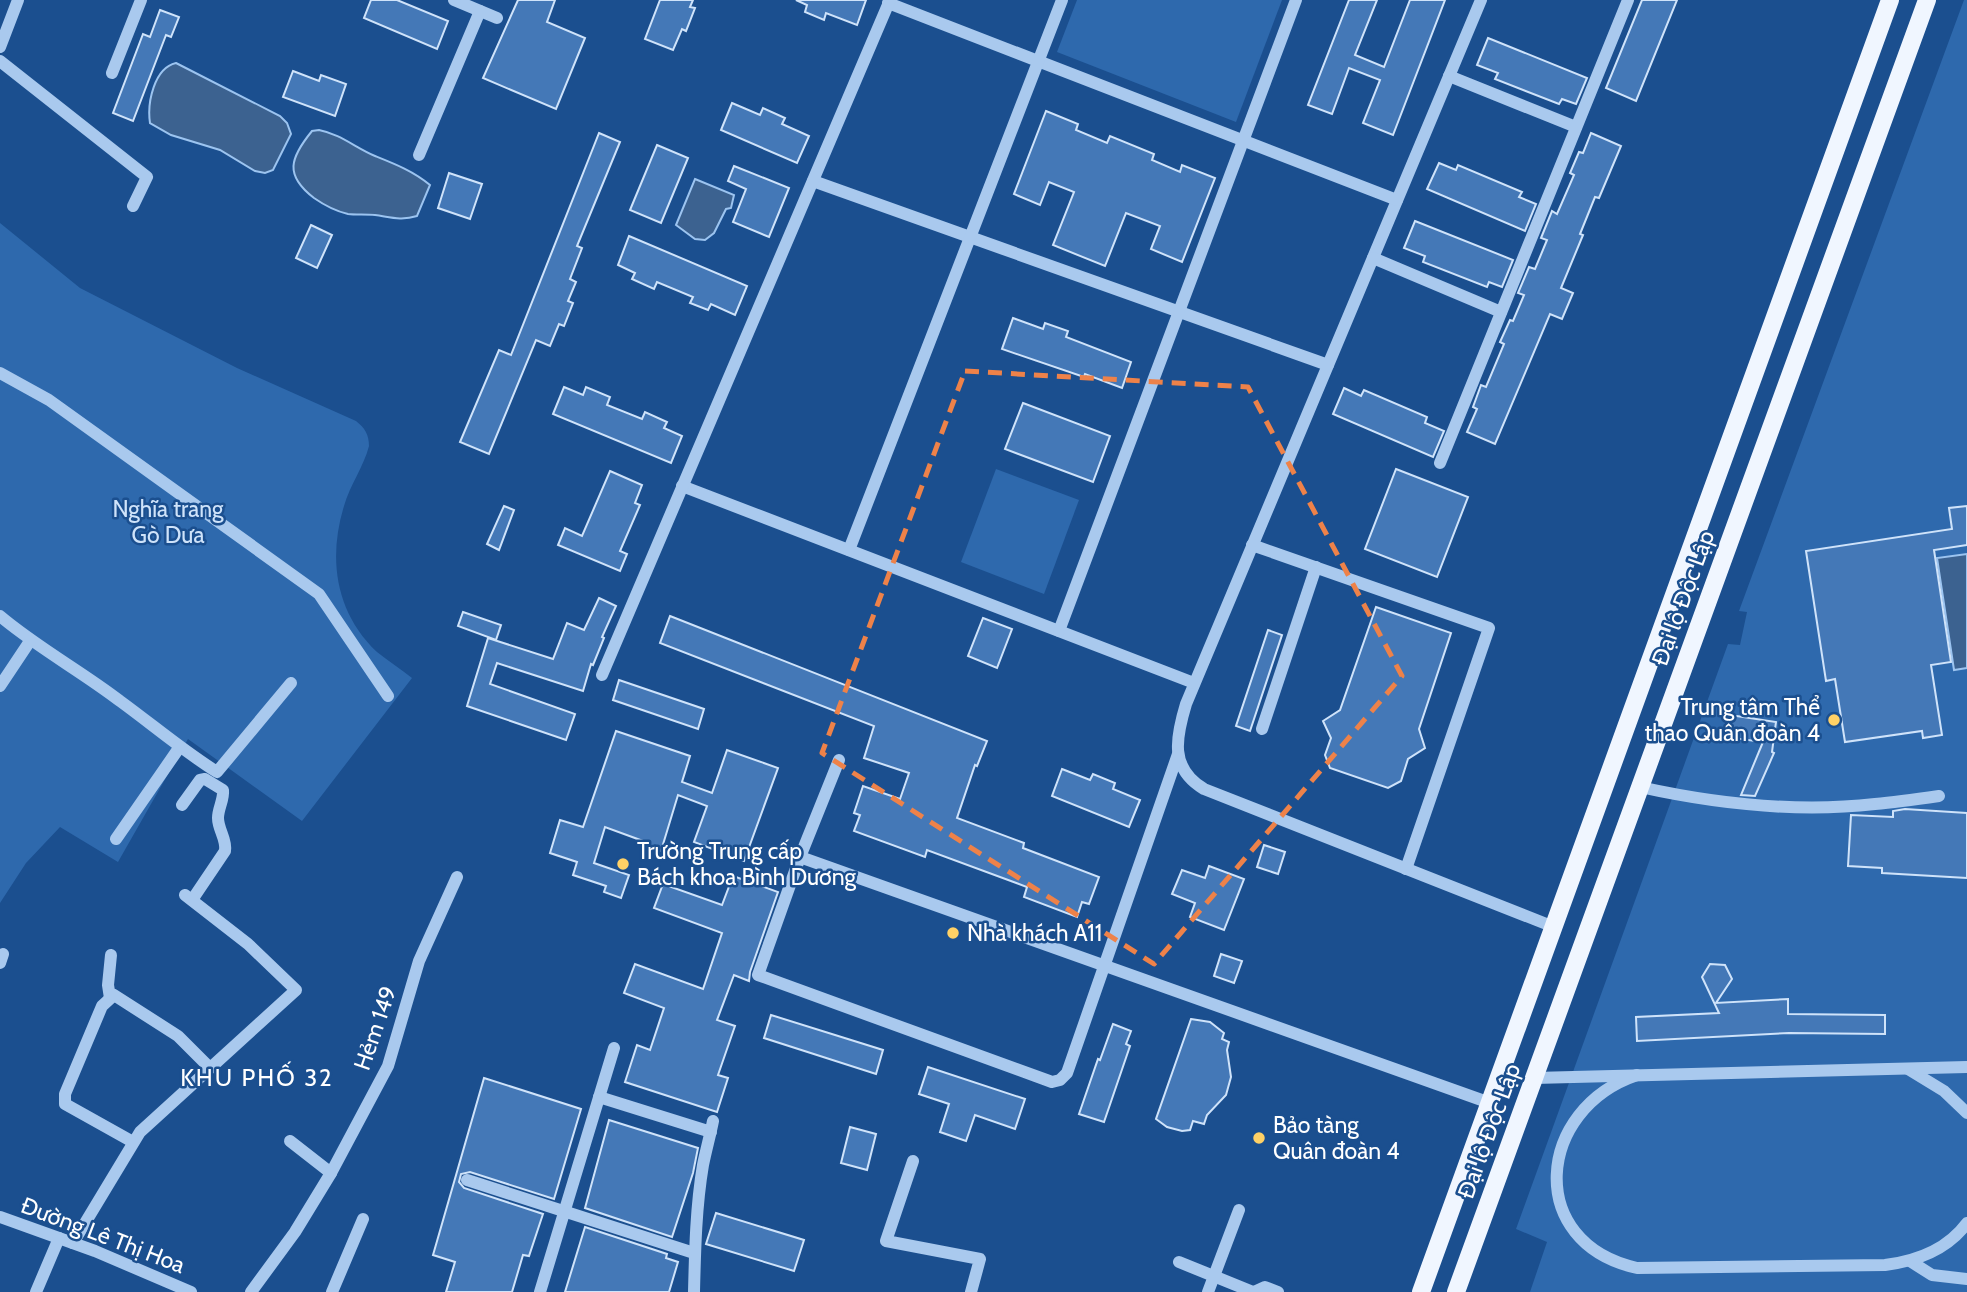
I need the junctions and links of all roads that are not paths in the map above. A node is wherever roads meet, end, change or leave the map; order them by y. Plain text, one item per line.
1 (18, 0) edge
2 (141, 0) edge
3 (454, 0) edge
4 (1062, 0) edge
5 (1296, 0) edge
6 (1481, 0) edge
7 (1628, 0) edge
8 (1891, 0) edge
9 (1927, 0) edge
10 (889, 2) edge
11 (481, 11) junction
12 (498, 18) dead end
13 (0, 47) edge
14 (0, 61) edge
15 (1038, 61) junction
16 (112, 73) dead end
17 (1449, 76) junction
18 (1576, 127) junction
19 (1243, 140) junction
20 (419, 155) dead end
21 (813, 181) junction
22 (1397, 200) junction
23 (133, 206) dead end
24 (970, 237) junction
25 (1373, 258) junction
26 (1179, 312) junction
27 (1501, 312) junction
28 (1328, 365) junction
29 (0, 373) edge
30 (1440, 463) dead end
31 (682, 486) junction
32 (1252, 545) junction
33 (849, 550) junction
34 (1317, 567) junction
35 (0, 616) edge
36 (1059, 631) junction
37 (30, 641) junction
38 (602, 675) dead end
39 (291, 683) dead end
40 (1194, 683) junction
41 (0, 686) edge
42 (388, 696) dead end
43 (1262, 729) dead end
44 (179, 748) junction
45 (1178, 754) junction
46 (839, 760) dead end
47 (1640, 787) junction
48 (1939, 796) dead end
49 (182, 805) dead end
50 (116, 839) dead end
51 (800, 857) junction
52 (1406, 869) junction
53 (457, 877) dead end
54 (1554, 927) junction
55 (111, 956) dead end
56 (1104, 966) junction
57 (110, 998) junction
58 (614, 1048) dead end
59 (209, 1067) junction
60 (1967, 1067) edge
61 (1908, 1068) junction
62 (1637, 1075) junction
63 (1534, 1078) junction
64 (599, 1097) junction
65 (1490, 1103) junction
66 (1967, 1113) edge
67 (290, 1141) dead end
68 (133, 1142) junction
69 (914, 1161) dead end
70 (331, 1173) junction
71 (467, 1180) dead end
72 (1239, 1210) dead end
73 (565, 1211) junction
74 (0, 1217) edge
75 (363, 1219) dead end
76 (1967, 1223) edge
77 (60, 1238) junction
78 (74, 1243) junction
79 (694, 1253) junction
80 (1910, 1261) junction
81 (1179, 1262) dead end
82 (1214, 1276) junction
83 (1967, 1279) edge
84 (36, 1292) edge
85 (191, 1292) edge
86 (251, 1292) edge
87 (332, 1292) edge
88 (540, 1292) edge
89 (694, 1292) edge
90 (971, 1292) edge
91 (1208, 1292) edge
92 (1254, 1292) edge
93 (1278, 1292) edge
94 (1421, 1292) edge
95 (1456, 1292) edge

1 - 13 street
2 - 16 street
3 - 11 street
4 - 15 street
5 - 19 street
6 - 17 street
7 - 18 street
8 - 54 main road, Đại lộ Độc Lập
9 - 47 main road, Đại lộ Độc Lập
10 - 15 street
10 - 21 street
11 - 12 street
11 - 20 street
14 - 23 street
15 - 19 street
15 - 24 street
17 - 18 street
17 - 22 street
18 - 27 street
19 - 22 street
19 - 26 street
21 - 24 street
21 - 31 street
22 - 25 street
24 - 26 street
24 - 33 street
25 - 27 street
25 - 28 street
26 - 28 street
26 - 36 street
27 - 30 street
28 - 32 street
29 - 42 street
31 - 33 street
31 - 38 street
32 - 34 street
32 - 40 street
33 - 36 street
34 - 43 street
34 - 52 street
35 - 37 street
36 - 40 street
37 - 41 street
37 - 44 street
39 - 44 street
40 - 45 street
44 - 50 street
45 - 52 street
45 - 56 street
46 - 51 street
47 - 48 street
47 - 63 main road, Đại lộ Độc Lập
49 - 59 street
51 - 56 street
51 - 56 street
52 - 54 street
53 - 70 street, Hẻm 149
54 - 65 main road, Đại lộ Độc Lập
55 - 57 street
56 - 65 street
57 - 59 street
57 - 68 street
58 - 64 street
59 - 68 street
60 - 61 street
61 - 62 street
61 - 66 street
62 - 63 street
62 - 80 street
63 - 95 main road, Đại lộ Độc Lập
64 - 73 street
64 - 79 street
65 - 94 main road, Đại lộ Độc Lập
67 - 70 street
68 - 78 street
69 - 90 street
70 - 86 street, Hẻm 149
71 - 73 street
72 - 82 street
73 - 79 street
73 - 88 street
74 - 77 street, Đường Lê Thị Hoa
75 - 87 street
76 - 80 street
77 - 78 street, Đường Lê Thị Hoa
77 - 84 street
78 - 85 street, Đường Lê Thị Hoa
79 - 89 street
80 - 83 street
81 - 82 street
82 - 91 street
82 - 92 street
92 - 93 street

